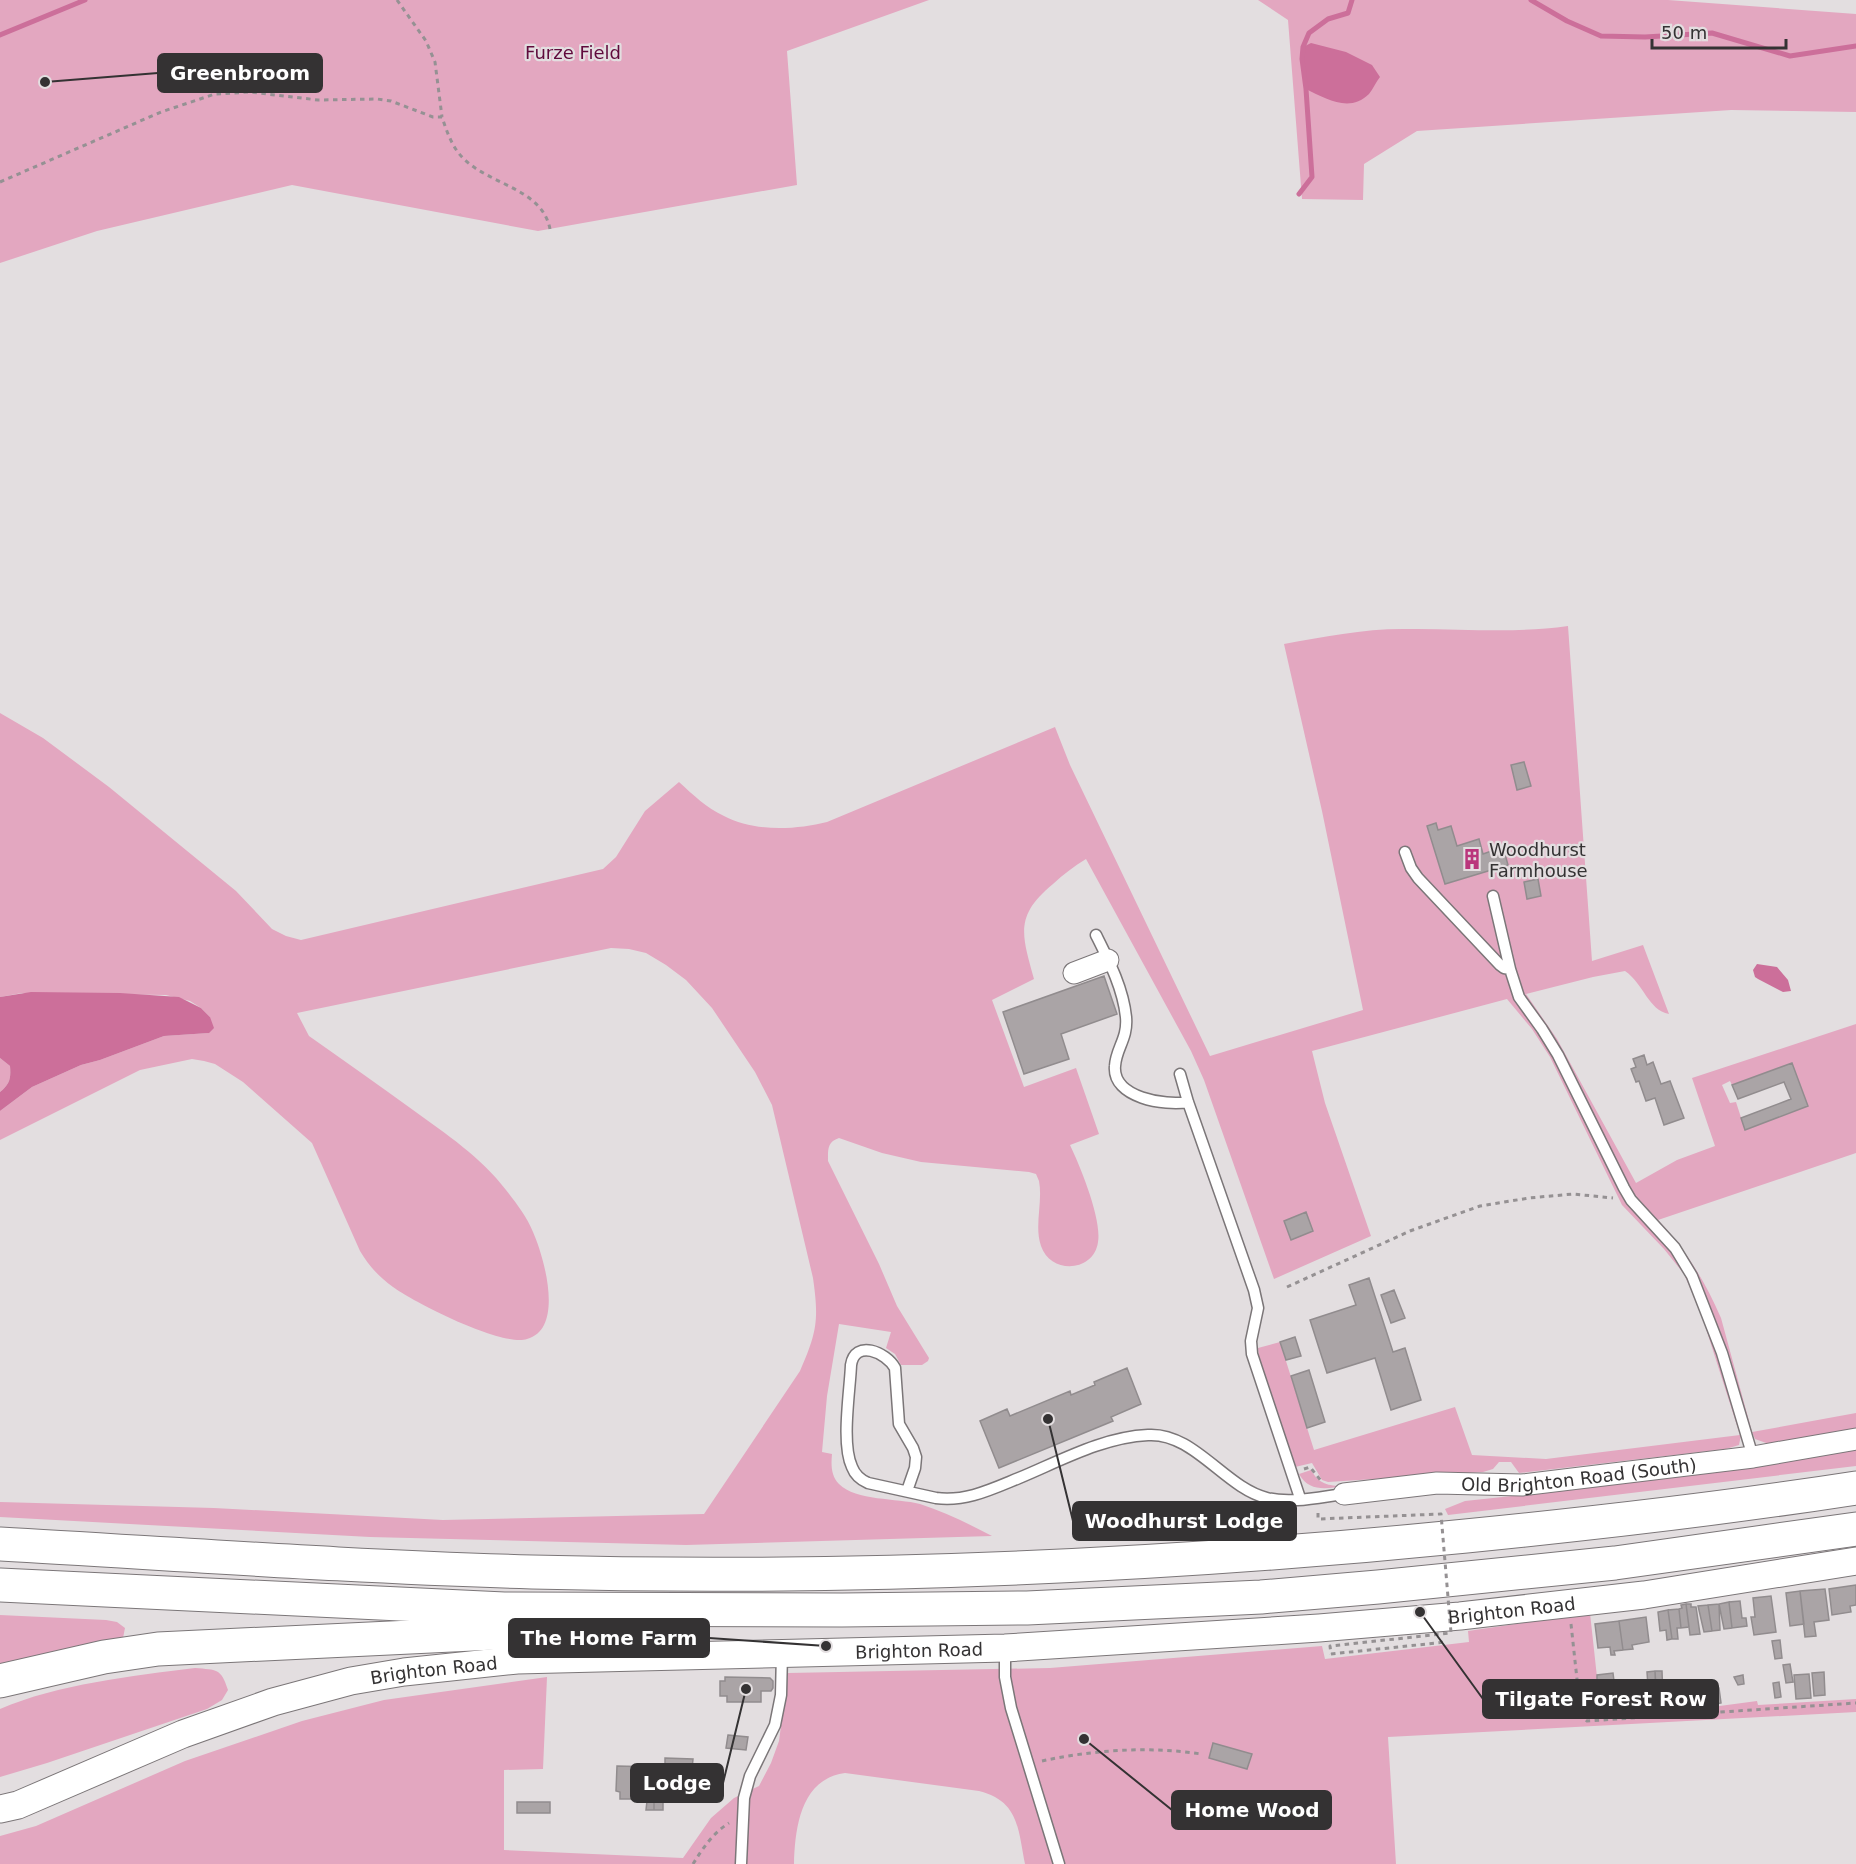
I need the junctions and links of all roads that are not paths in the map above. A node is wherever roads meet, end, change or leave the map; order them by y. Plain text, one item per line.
1 (1405, 852) dead end
2 (1492, 896) dead end
3 (1096, 935) dead end
4 (1108, 960) junction
5 (1510, 969) junction
6 (1074, 973) dead end
7 (1180, 1074) dead end
8 (1188, 1102) junction
9 (1856, 1439) edge
10 (1753, 1456) junction
11 (1856, 1488) edge
12 (907, 1491) junction
13 (1349, 1494) joint
14 (1300, 1498) junction
15 (1856, 1529) edge
16 (0, 1544) edge
17 (1856, 1562) edge
18 (0, 1585) edge
19 (842, 1610) junction
20 (1005, 1648) junction
21 (782, 1653) junction
22 (0, 1681) edge
23 (0, 1809) edge
24 (741, 1864) edge
25 (1059, 1864) edge

1 - 5 lane
2 - 5 lane
3 - 4 lane
4 - 6 street
4 - 8 lane
5 - 10 lane
7 - 8 lane
8 - 14 lane
9 - 10 street, Old Brighton Road (South)
10 - 13 street, Old Brighton Road (South)
11 - 16 highway
12 - 12 lane, Old Brighton Road (South)
12 - 14 lane, Old Brighton Road (South)
13 - 14 lane, Old Brighton Road (South)
15 - 19 highway
17 - 20 street, Brighton Road
18 - 19 highway
19 - 22 highway
20 - 21 street, Brighton Road
20 - 25 lane
21 - 23 street, Brighton Road
21 - 24 lane

